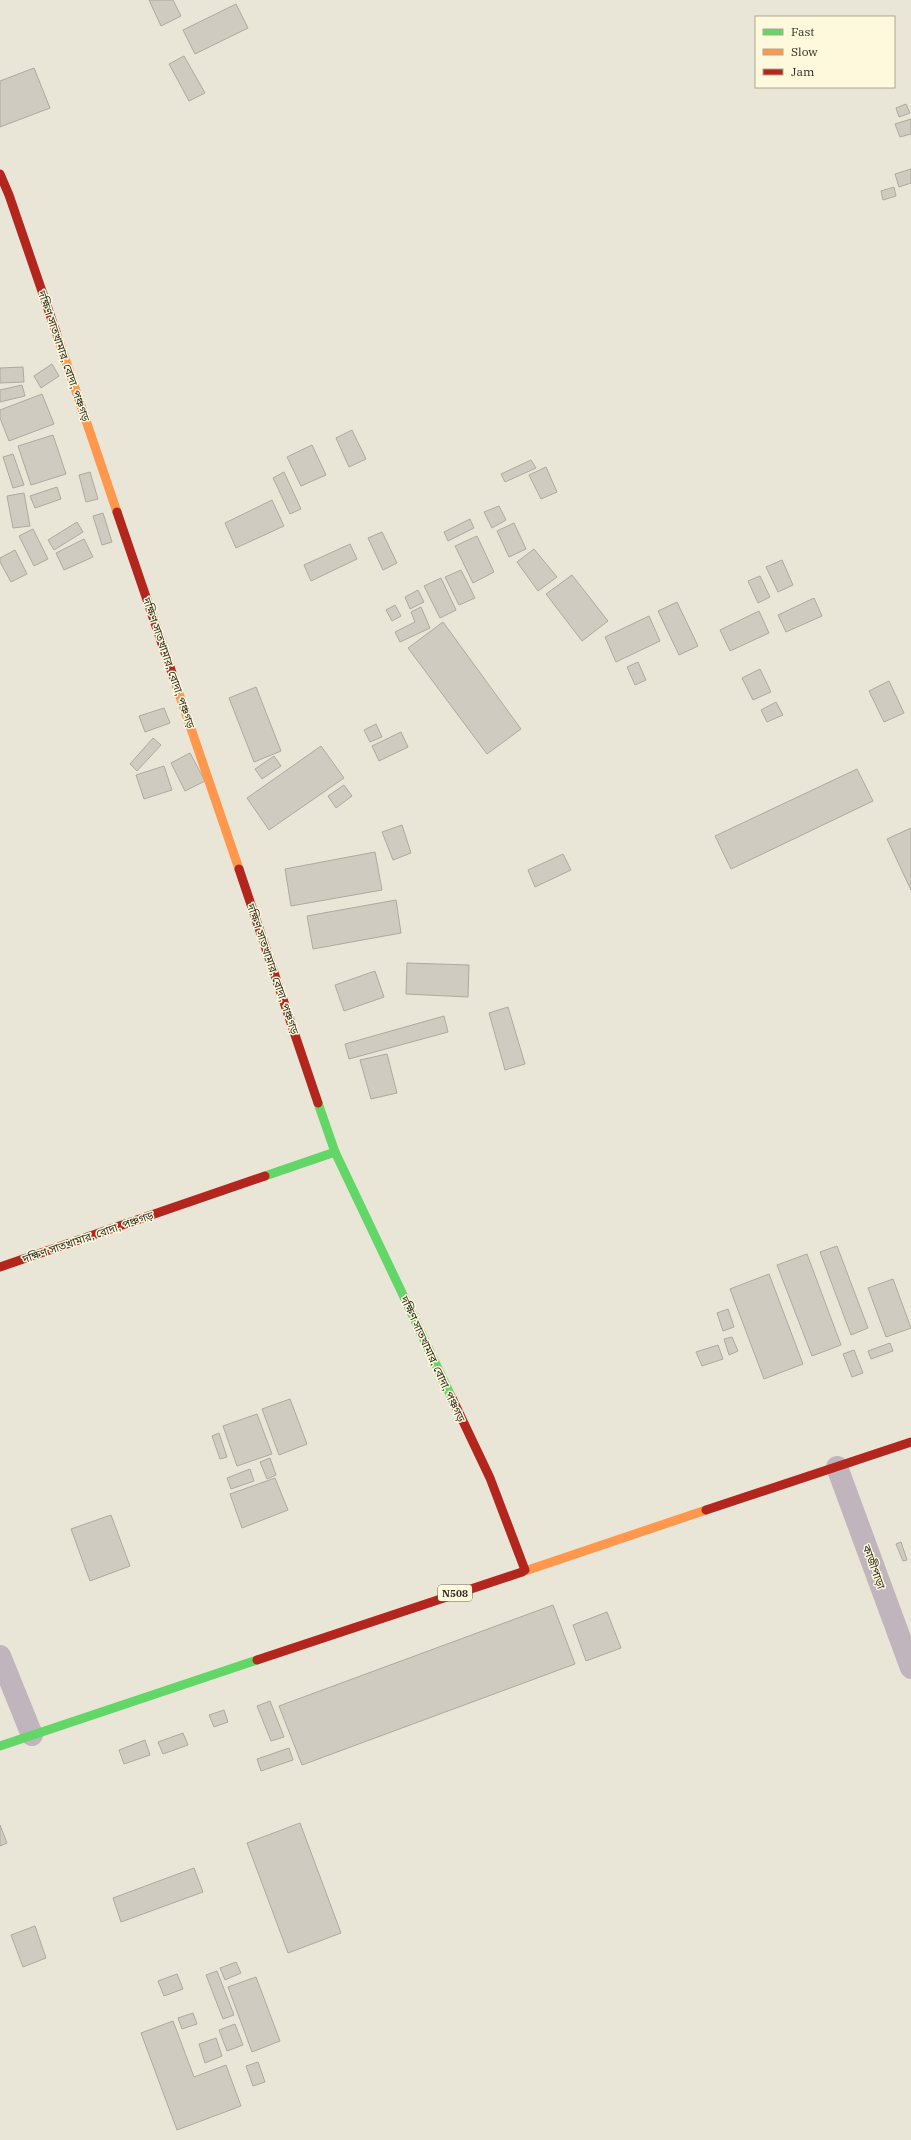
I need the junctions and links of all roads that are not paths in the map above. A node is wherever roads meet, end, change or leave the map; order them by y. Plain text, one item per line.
1 (0, 174) edge
2 (335, 1152) junction
3 (0, 1267) edge
4 (911, 1442) edge
5 (837, 1467) junction
6 (524, 1570) junction
7 (0, 1656) edge
8 (911, 1668) edge
9 (32, 1735) junction
10 (0, 1746) edge

1 - 2 main road, দক্ষিণ সাতখামার, বোদা, পঞ্চগড়
2 - 3 main road, দক্ষিণ সাতখামার, বোদা, পঞ্চগড়
2 - 6 main road, দক্ষিণ সাতখামার, বোদা, পঞ্চগড়
4 - 5 main road, N508
5 - 6 main road, N508
5 - 8 street, কাজীপাড়া
6 - 9 main road, N508
7 - 9 street
9 - 10 main road, N508

